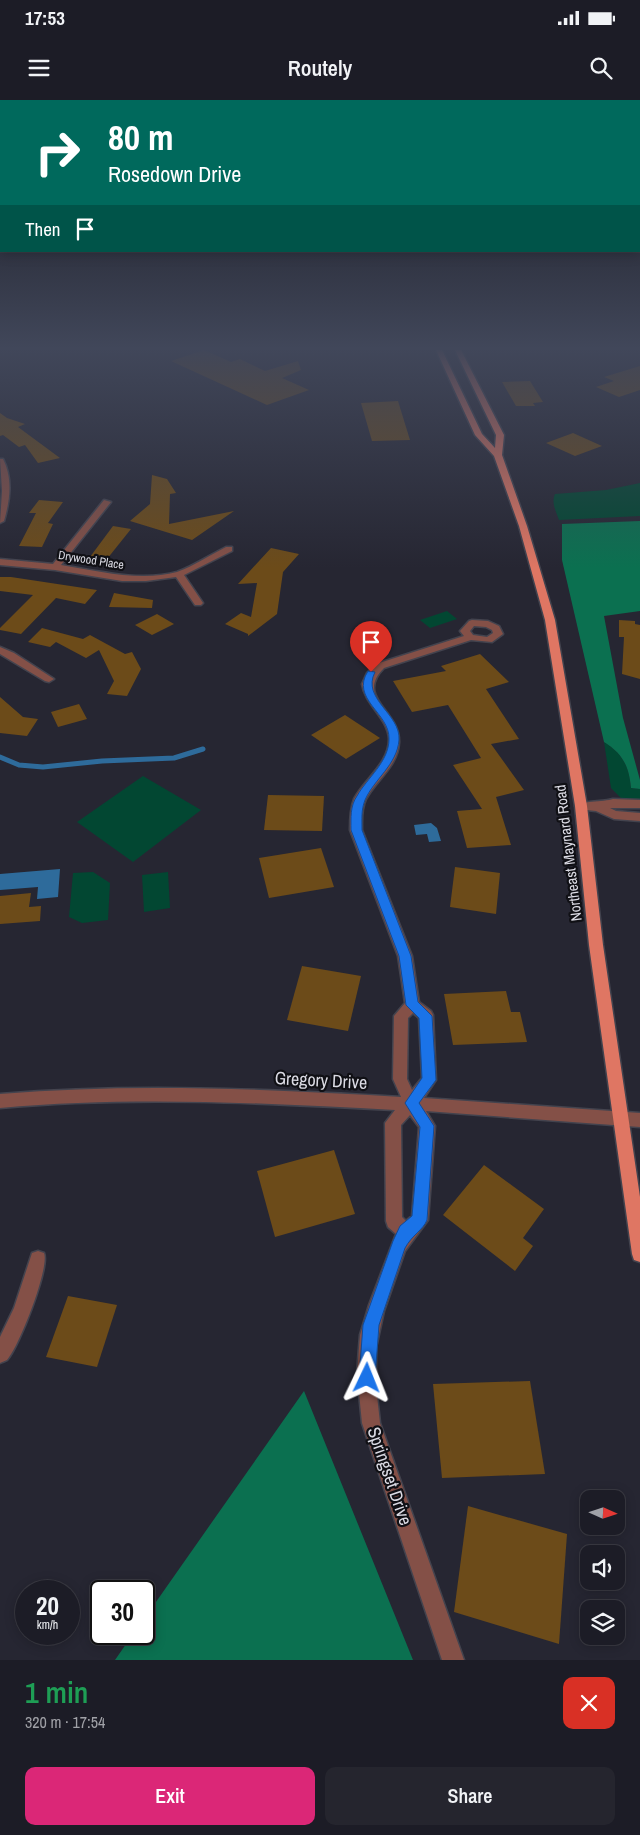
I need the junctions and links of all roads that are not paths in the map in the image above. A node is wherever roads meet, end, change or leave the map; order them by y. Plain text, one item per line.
1 (473, 423) edge
2 (494, 423) edge
3 (498, 455) junction
4 (0, 461) edge
5 (3, 487) edge
6 (107, 502) dead end
7 (0, 520) edge
8 (229, 549) dead end
9 (0, 562) edge
10 (55, 567) junction
11 (179, 574) junction
12 (198, 603) dead end
13 (470, 637) dead end
14 (0, 650) edge
15 (49, 679) dead end
16 (640, 804) edge
17 (581, 806) junction
18 (598, 807) junction
19 (640, 816) edge
20 (412, 1005) junction
21 (0, 1101) edge
22 (412, 1103) junction
23 (621, 1118) junction
24 (640, 1120) edge
25 (406, 1232) junction
26 (640, 1254) edge
27 (38, 1259) dead end
28 (0, 1354) edge
29 (452, 1660) edge

1 - 3 main road, Northeast Maynard Road
2 - 3 main road, Northeast Maynard Road
3 - 17 main road, Northeast Maynard Road
4 - 5 street
5 - 7 street
6 - 10 street
8 - 11 street, Drywood Place
9 - 10 street, Drywood Place
10 - 11 street, Drywood Place
11 - 12 street
13 - 20 street
14 - 15 street
16 - 18 street
17 - 18 street
17 - 23 main road, Northeast Maynard Road
18 - 19 street
20 - 22 street, Springset Drive
20 - 22 street
21 - 22 street, Gregory Drive
22 - 23 street, Gregory Drive
22 - 25 street, Springset Drive
22 - 25 street
23 - 24 street, Gregory Drive
23 - 26 main road, Northeast Maynard Road
25 - 29 street, Springset Drive
27 - 28 street

